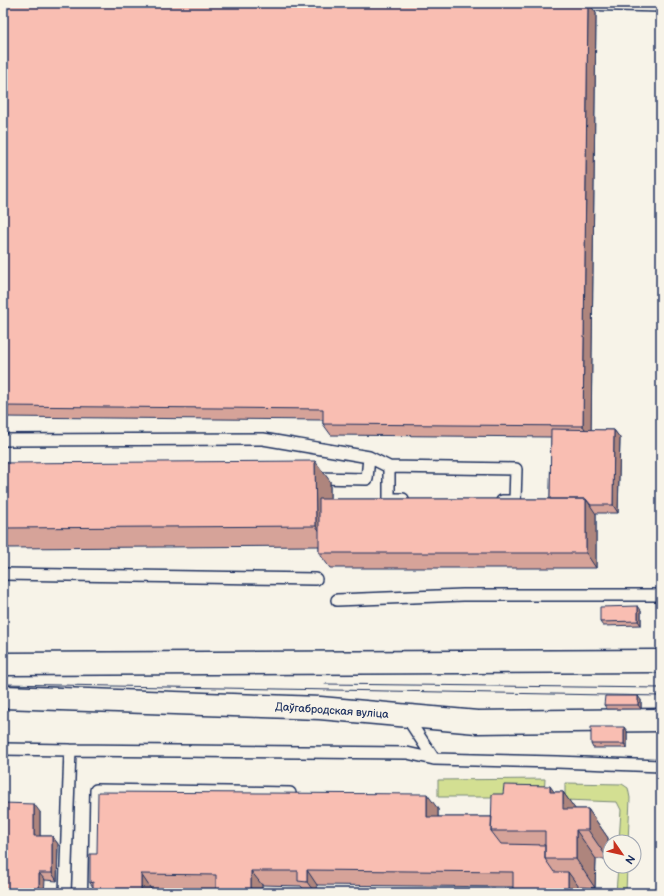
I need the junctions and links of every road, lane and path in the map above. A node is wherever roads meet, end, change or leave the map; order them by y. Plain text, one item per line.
1 (563, 4) edge
2 (594, 4) edge
3 (661, 6) edge
4 (3, 440) edge
5 (369, 457) junction
6 (389, 467) junction
7 (304, 478) edge
8 (413, 500) edge
9 (492, 501) edge
10 (3, 574) edge
11 (316, 579) dead end
12 (661, 595) edge
13 (337, 600) dead end
14 (661, 660) edge
15 (3, 664) edge
16 (3, 697) edge
17 (406, 716) junction
18 (661, 720) edge
19 (3, 748) edge
20 (70, 750) junction
21 (434, 759) junction
22 (661, 766) edge
23 (299, 794) edge
24 (65, 893) edge
25 (94, 893) edge

1 - 2 lane
2 - 3 lane
4 - 5 lane
5 - 6 lane
5 - 7 lane
6 - 8 lane
6 - 9 lane
10 - 11 lane
12 - 13 lane
14 - 15 main road
16 - 17 main road, Даўгабродская вуліца
17 - 18 main road, Даўгабродская вуліца
17 - 21 lane
19 - 20 lane
20 - 21 lane
20 - 24 lane
21 - 22 lane
23 - 25 lane

